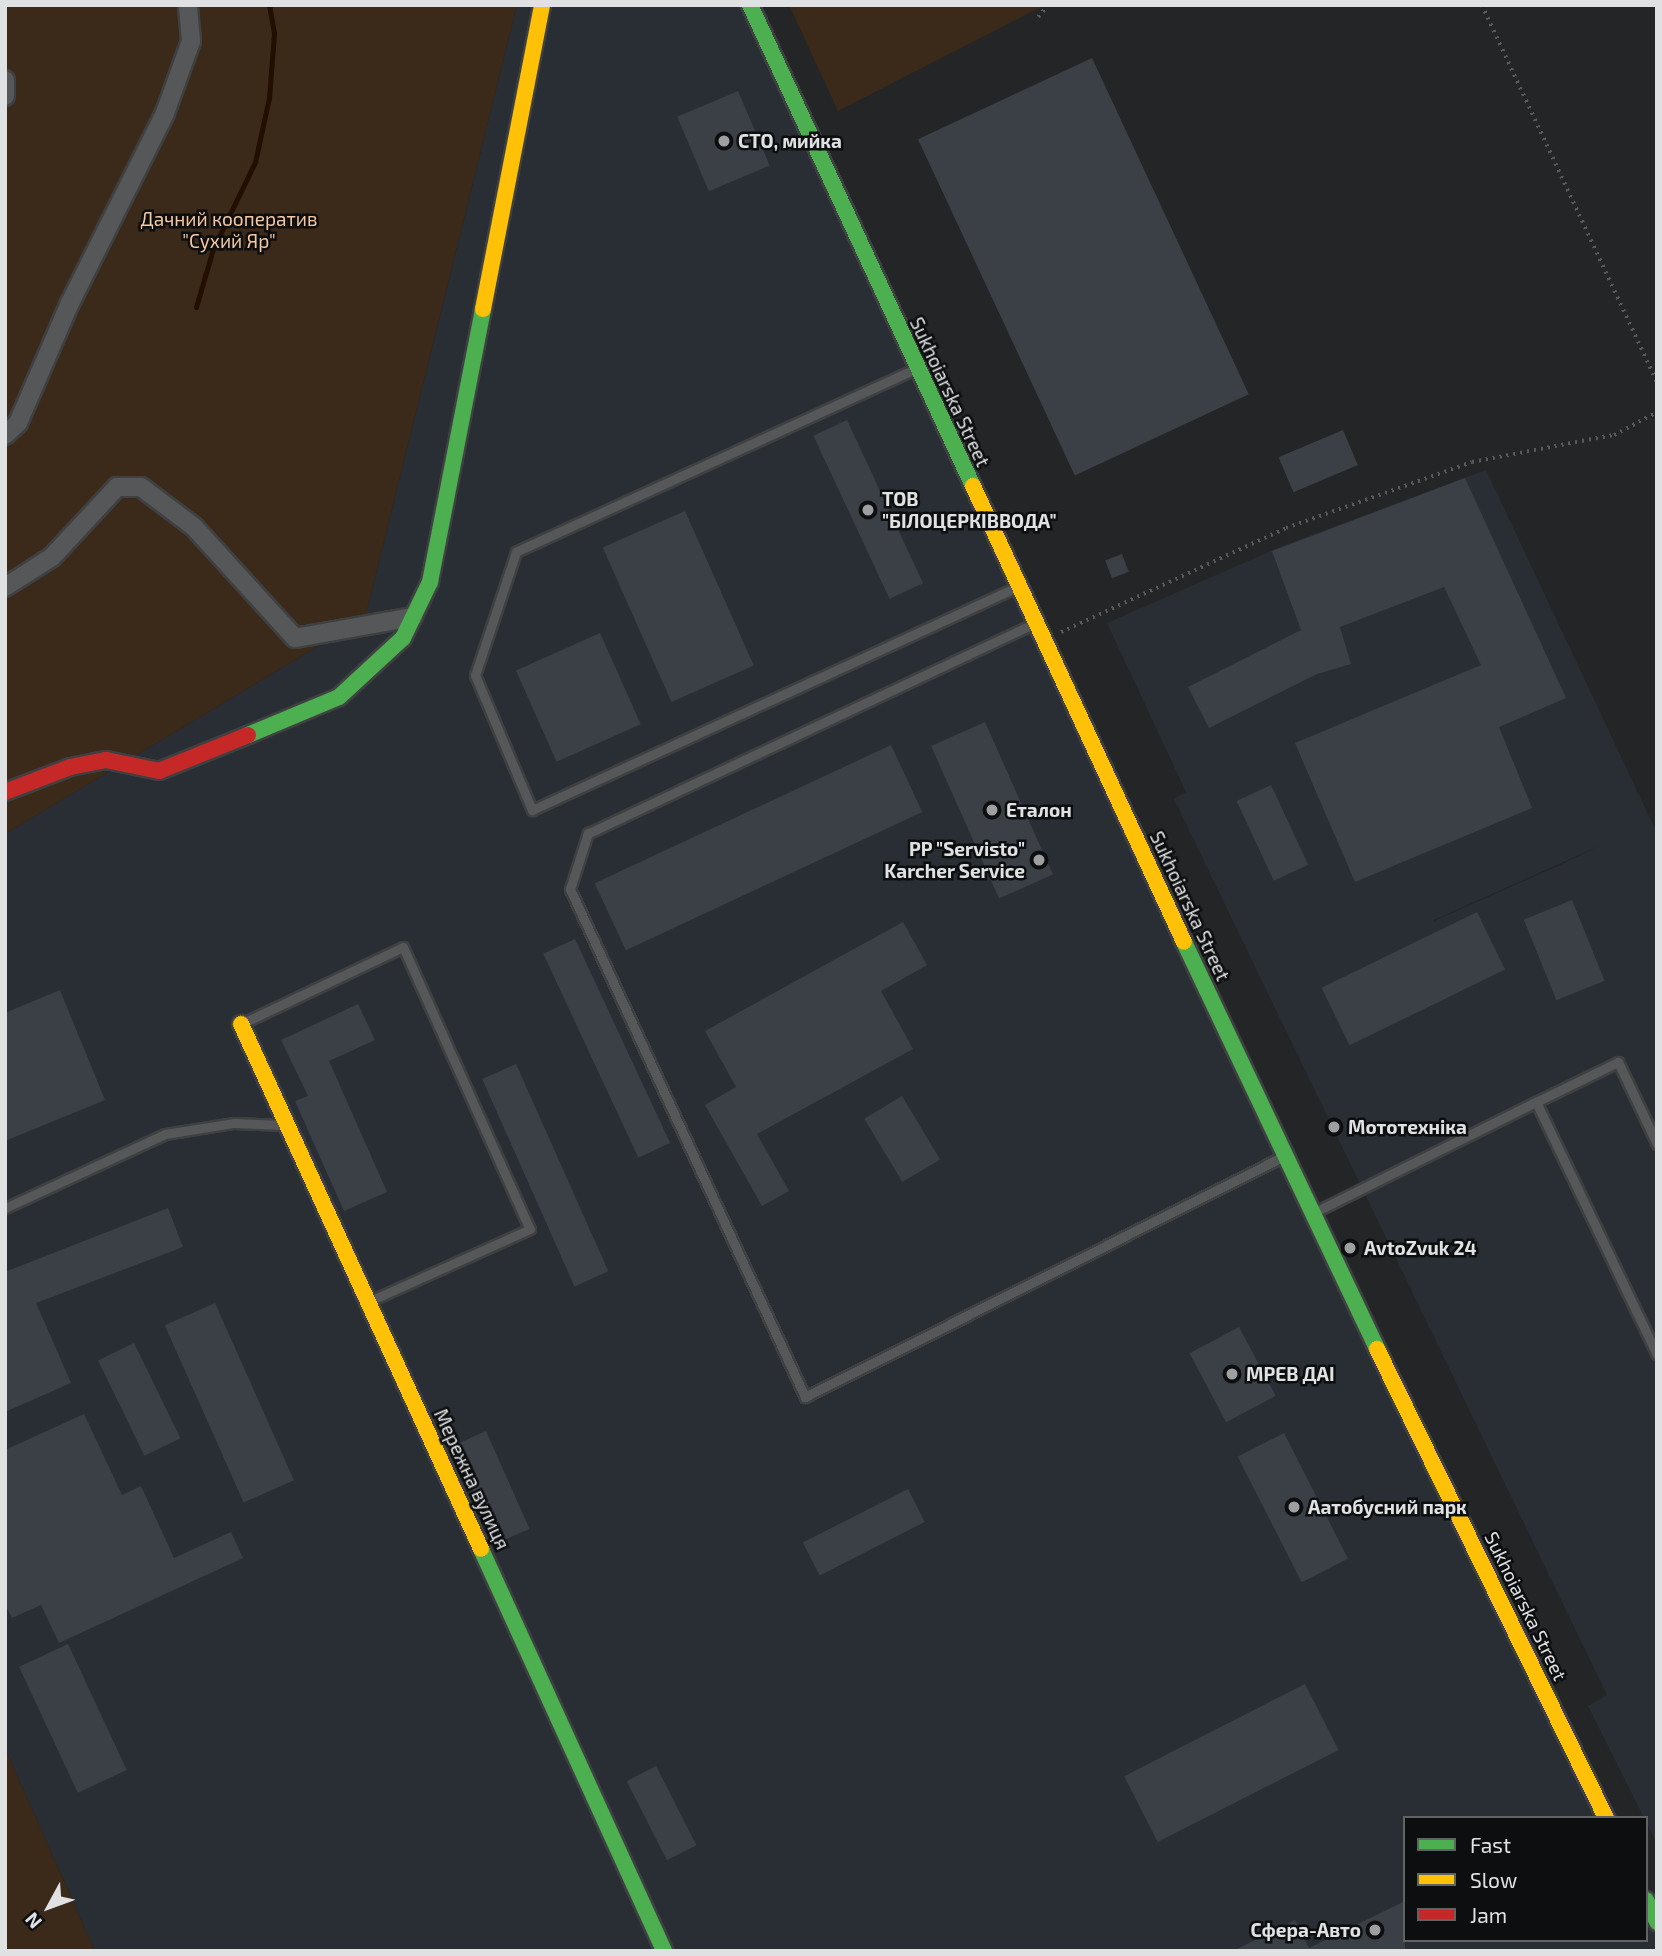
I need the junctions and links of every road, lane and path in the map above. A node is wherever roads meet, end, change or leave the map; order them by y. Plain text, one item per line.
1 (188, 5) edge
2 (542, 5) edge
3 (750, 5) edge
4 (1048, 5) edge
5 (1482, 5) edge
6 (1654, 5) edge
7 (1657, 11) edge
8 (1038, 17) dead end
9 (5, 80) edge
10 (5, 96) edge
11 (915, 369) junction
12 (1657, 382) edge
13 (1657, 412) edge
14 (5, 435) edge
15 (1018, 586) junction
16 (5, 587) edge
17 (413, 617) junction
18 (1035, 623) junction
19 (1044, 640) junction
20 (5, 792) edge
21 (241, 1024) joint
22 (1536, 1102) junction
23 (287, 1125) junction
24 (1657, 1144) edge
25 (1283, 1156) junction
26 (5, 1208) edge
27 (1312, 1214) junction
28 (368, 1302) junction
29 (1657, 1353) edge
30 (1605, 1816) edge
31 (1648, 1904) edge
32 (1657, 1922) edge
33 (664, 1951) edge

1 - 14 street
2 - 17 street
3 - 11 street, Sukhoiarska Street
4 - 8 path
5 - 12 path
6 - 7 path
9 - 10 street
11 - 15 street, Sukhoiarska Street
11 - 15 lane
13 - 19 path
15 - 18 street, Sukhoiarska Street
16 - 17 street
17 - 20 street
18 - 19 street, Sukhoiarska Street
18 - 25 lane
19 - 25 street, Sukhoiarska Street
21 - 23 street, Мережна вулиця
21 - 28 lane
22 - 24 lane
22 - 27 lane
22 - 29 lane
23 - 26 lane
23 - 28 street, Мережна вулиця
25 - 27 street, Sukhoiarska Street
27 - 30 street, Sukhoiarska Street
28 - 33 street, Мережна вулиця
31 - 32 street

